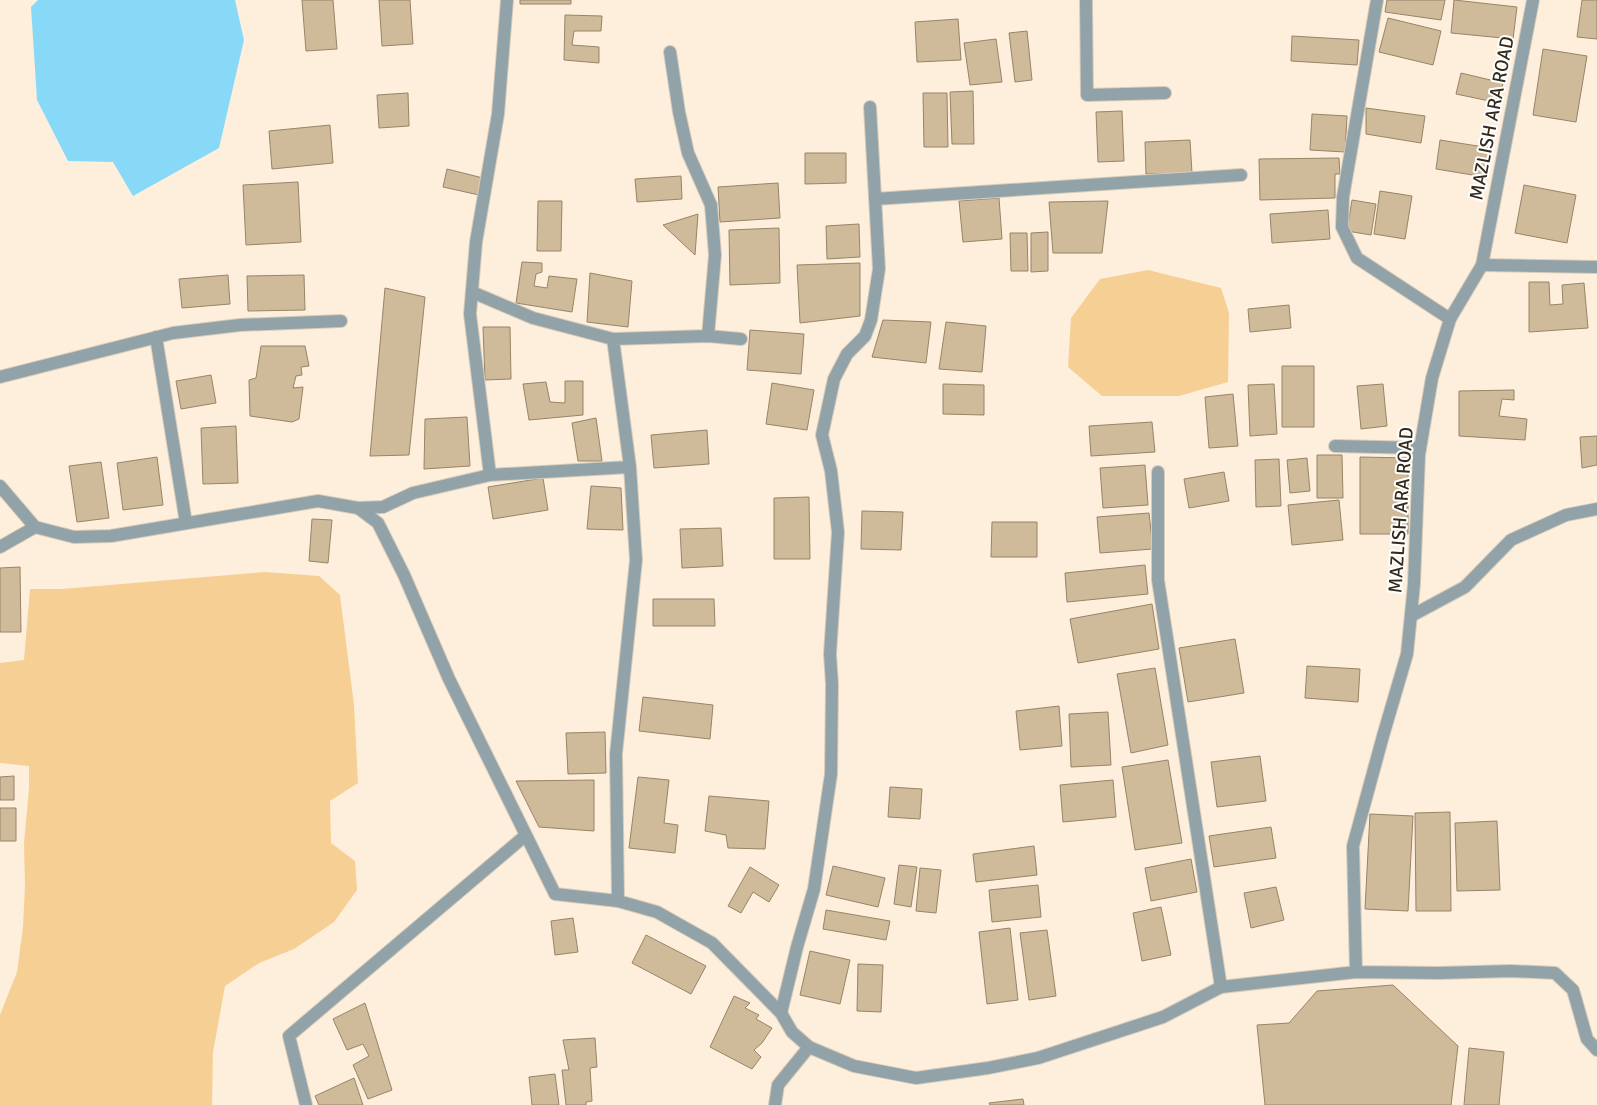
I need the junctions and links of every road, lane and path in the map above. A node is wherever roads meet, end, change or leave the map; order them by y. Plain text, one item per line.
1 (507, 0) edge
2 (1086, 0) edge
3 (1377, 0) edge
4 (1533, 0) edge
5 (670, 52) dead end
6 (1166, 94) dead end
7 (870, 107) dead end
8 (1241, 175) dead end
9 (875, 199) junction
10 (1482, 265) junction
11 (1597, 267) edge
12 (472, 292) junction
13 (1450, 319) junction
14 (341, 322) dead end
15 (708, 336) junction
16 (156, 337) junction
17 (614, 339) junction
18 (741, 339) dead end
19 (0, 377) edge
20 (1335, 446) dead end
21 (1420, 448) junction
22 (630, 467) junction
23 (1158, 472) dead end
24 (490, 475) junction
25 (0, 486) edge
26 (358, 508) junction
27 (1597, 508) edge
28 (186, 523) junction
29 (35, 527) junction
30 (0, 547) edge
31 (1411, 616) junction
32 (526, 835) junction
33 (618, 901) junction
34 (1356, 972) junction
35 (1221, 987) junction
36 (781, 1013) junction
37 (809, 1047) junction
38 (1597, 1050) edge
39 (306, 1105) edge
40 (775, 1105) edge

1 - 12 street
2 - 6 street
3 - 13 street
4 - 10 street, MAZLISH ARA ROAD
5 - 15 street
7 - 9 street
8 - 9 street
9 - 36 street
10 - 11 street
10 - 13 street, MAZLISH ARA ROAD
12 - 17 street
12 - 24 street
13 - 21 street, MAZLISH ARA ROAD
14 - 16 street
15 - 17 street
15 - 18 street
16 - 19 street
16 - 28 street
17 - 22 street
20 - 21 street
21 - 31 street, MAZLISH ARA ROAD
22 - 24 street
22 - 33 street
23 - 35 street
24 - 26 street
25 - 29 street
26 - 28 street
26 - 32 street
27 - 31 street
28 - 29 street
29 - 30 street
31 - 34 street, MAZLISH ARA ROAD
32 - 33 street
32 - 39 street
33 - 36 street
34 - 35 street
34 - 38 street
35 - 37 street
36 - 37 street
37 - 40 street

